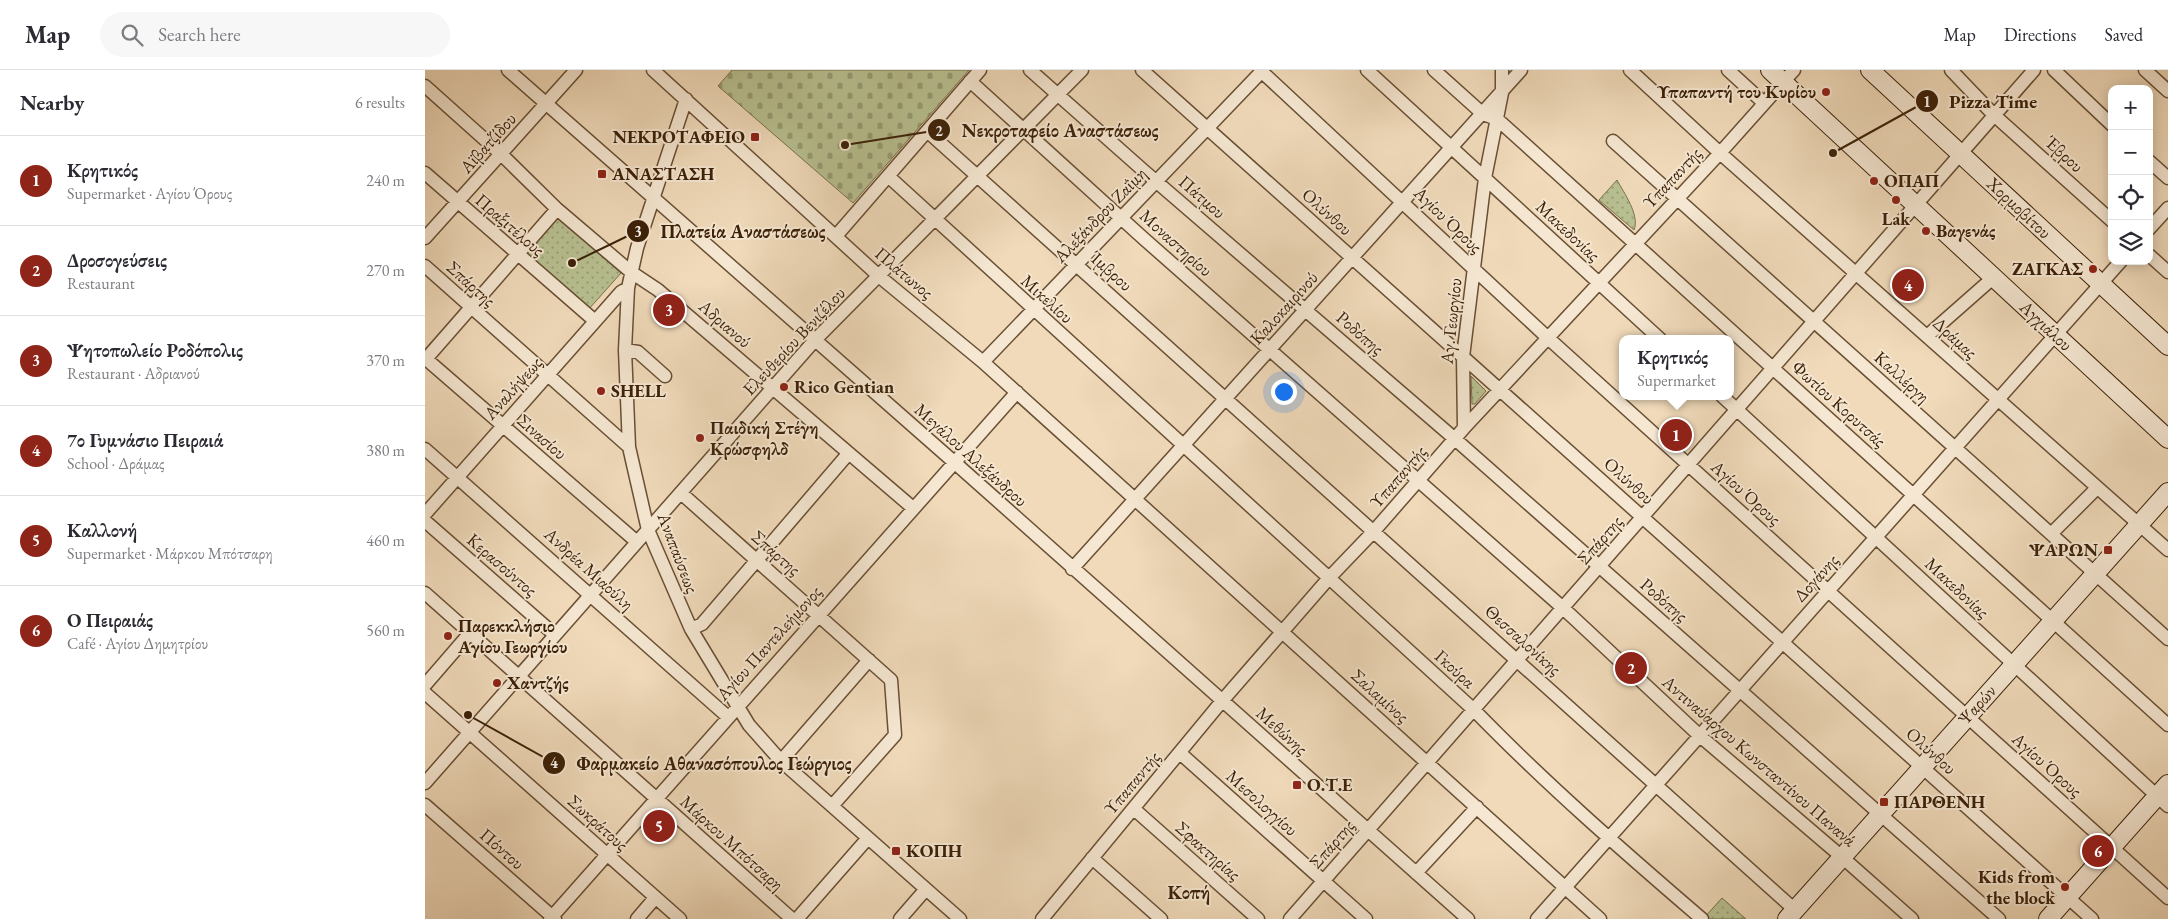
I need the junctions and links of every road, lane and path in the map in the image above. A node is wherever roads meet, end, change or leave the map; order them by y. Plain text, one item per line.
1 (508, 70) edge
2 (576, 70) edge
3 (653, 70) edge
4 (980, 70) edge
5 (1030, 70) edge
6 (1082, 70) edge
7 (1142, 70) edge
8 (1262, 70) edge
9 (1367, 70) edge
10 (1434, 70) edge
11 (1502, 70) edge
12 (1521, 70) edge
13 (1630, 70) edge
14 (1728, 70) edge
15 (1770, 70) edge
16 (1870, 70) edge
17 (1951, 70) edge
18 (2034, 70) edge
19 (2054, 70) edge
20 (2145, 70) edge
21 (1788, 76) edge
22 (970, 81) junction
23 (425, 86) edge
24 (2168, 91) edge
25 (1502, 93) junction
26 (1058, 95) junction
27 (686, 99) junction
28 (1764, 103) junction
29 (546, 104) junction
30 (1483, 114) junction
31 (1994, 115) junction
32 (1497, 119) junction
33 (2108, 121) edge
34 (1207, 128) junction
35 (927, 130) junction
36 (1024, 130) junction
37 (1613, 141) dead end
38 (1453, 148) junction
39 (1720, 153) junction
40 (501, 154) junction
41 (1960, 154) junction
42 (2153, 164) edge
43 (425, 173) edge
44 (888, 176) junction
45 (978, 177) junction
46 (1485, 178) junction
47 (2168, 178) edge
48 (1157, 181) junction
49 (653, 198) junction
50 (1676, 199) junction
51 (457, 202) junction
52 (1403, 202) junction
53 (1916, 205) junction
54 (2168, 208) edge
55 (557, 209) junction
56 (1122, 218) junction
57 (935, 220) junction
58 (2111, 220) edge
59 (2153, 225) edge
60 (836, 236) junction
61 (425, 238) edge
62 (1635, 243) junction
63 (517, 254) junction
64 (1353, 258) junction
65 (2153, 259) edge
66 (1077, 264) junction
67 (2118, 265) edge
68 (425, 266) edge
69 (1474, 270) junction
70 (631, 272) junction
71 (2168, 272) edge
72 (1856, 273) junction
73 (880, 277) junction
74 (1994, 277) junction
75 (1599, 282) junction
76 (2101, 284) junction
77 (629, 288) junction
78 (471, 308) junction
79 (1033, 310) junction
80 (1305, 310) junction
81 (595, 321) junction
82 (1813, 322) junction
83 (1656, 335) edge
84 (2055, 335) junction
85 (1927, 336) junction
86 (1548, 338) junction
87 (815, 340) junction
88 (2168, 346) edge
89 (1271, 349) junction
90 (625, 350) junction
91 (1463, 357) junction
92 (425, 359) edge
93 (983, 362) junction
94 (1773, 368) junction
95 (548, 376) junction
96 (665, 376) dead end
97 (773, 389) junction
98 (1500, 389) junction
99 (1017, 392) junction
100 (1226, 399) junction
101 (1726, 400) edge
102 (1998, 400) junction
103 (1737, 410) junction
104 (502, 426) junction
105 (1464, 428) junction
106 (1455, 439) junction
107 (2168, 439) edge
108 (1184, 445) junction
109 (629, 447) junction
110 (425, 448) edge
111 (1955, 448) junction
112 (848, 454) junction
113 (953, 462) junction
114 (1689, 465) junction
115 (457, 477) junction
116 (1418, 479) junction
117 (2097, 488) junction
118 (2168, 492) edge
119 (681, 493) junction
120 (1913, 495) junction
121 (1135, 500) junction
122 (913, 508) junction
123 (425, 514) edge
124 (1643, 518) junction
125 (425, 521) edge
126 (2139, 524) junction
127 (648, 530) junction
128 (1375, 531) junction
129 (2051, 534) junction
130 (1876, 537) junction
131 (637, 542) junction
132 (2168, 550) edge
133 (757, 560) junction
134 (1600, 567) junction
135 (1072, 569) junction
136 (2095, 574) junction
137 (1329, 578) junction
138 (1828, 591) junction
139 (425, 593) edge
140 (591, 594) junction
141 (1563, 608) junction
142 (818, 614) junction
143 (2053, 621) junction
144 (691, 629) junction
145 (1282, 632) junction
146 (470, 633) junction
147 (555, 635) junction
148 (2168, 639) edge
149 (1783, 642) junction
150 (869, 660) junction
151 (1518, 660) junction
152 (2014, 664) junction
153 (519, 676) junction
154 (425, 685) edge
155 (1740, 691) junction
156 (425, 693) edge
157 (1222, 702) junction
158 (737, 707) junction
159 (1474, 710) junction
160 (728, 717) junction
161 (1967, 717) junction
162 (2168, 725) edge
163 (469, 732) junction
164 (1700, 736) junction
165 (1180, 753) junction
166 (781, 761) junction
167 (1428, 763) junction
168 (1922, 767) junction
169 (425, 783) edge
170 (1656, 785) junction
171 (2164, 795) edge
172 (656, 799) junction
173 (425, 805) edge
174 (832, 806) junction
175 (1477, 807) junction
176 (1134, 809) junction
177 (1880, 814) junction
178 (1367, 830) junction
179 (868, 838) junction
180 (1609, 838) junction
181 (2112, 847) junction
182 (607, 854) junction
183 (1842, 857) junction
184 (1092, 858) junction
185 (1416, 873) junction
186 (1323, 880) junction
187 (1565, 888) junction
188 (926, 889) junction
189 (2067, 897) junction
190 (655, 898) junction
191 (2168, 898) edge
192 (1791, 914) edge
193 (1049, 916) edge
194 (553, 918) edge
195 (637, 919) edge
196 (680, 919) edge
197 (792, 919) edge
198 (797, 919) edge
199 (900, 919) edge
200 (960, 919) edge
201 (1161, 919) edge
202 (1258, 919) edge
203 (1289, 919) edge
204 (1366, 919) edge
205 (1468, 919) edge
206 (1537, 919) edge
207 (1600, 919) edge
208 (1702, 919) edge
209 (1912, 919) edge
210 (1999, 919) edge
211 (2048, 919) edge
212 (2092, 919) edge

1 - 29 street, Μεγάλου Αλεξάνδρου
2 - 29 street, Αϊβατζίδου
3 - 27 street, Πλάτωνος
4 - 22 street
5 - 26 street, Πάτμου
6 - 26 street, Ελευθερίου Βενιζέλου
7 - 34 street, Ολύνθου
8 - 34 street, Αλεξάνδρου Ζαΐμη
8 - 52 street, Αγίου Όρους
9 - 38 street, Μακεδονίας
10 - 30 street
11 - 25 street, Αγ. Γεωργίου
12 - 25 street, Καλοκαιρινού
13 - 39 street, Δράμας
14 - 28 street
15 - 21 main road, Αγχιάλου
16 - 41 main road, Χορμοβίτου
17 - 31 street, Έβρου
18 - 31 street, Σπάρτης
19 - 33 street
20 - 24 street
21 - 28 street, Υπαπαντής
21 - 53 main road, Αγχιάλου
22 - 35 street
22 - 36 street, Μοναστηρίου
23 - 40 street, Αδριανού
25 - 30 street, Καλοκαιρινού
25 - 32 street, Αγ. Γεωργίου
26 - 36 street, Ελευθερίου Βενιζέλου
26 - 48 street, Πάτμου
27 - 49 street, Αναπαύσεως
27 - 60 street, Πλάτωνος
28 - 39 street, Υπαπαντής
29 - 40 street, Αϊβατζίδου
29 - 49 street, Μεγάλου Αλεξάνδρου
30 - 32 street, Φωτίου Κορυτσάς
30 - 38 street, Καλοκαιρινού
31 - 41 street, Σπάρτης
31 - 58 street, Έβρου
32 - 46 street, Αγ. Γεωργίου
32 - 62 street, Φωτίου Κορυτσάς
34 - 48 street, Αλεξάνδρου Ζαΐμη
34 - 64 street, Ολύνθου
35 - 44 street
35 - 45 street, Ίμβρου
36 - 45 street, Ελευθερίου Βενιζέλου
36 - 56 street, Μοναστηρίου
37 - 50 street, Καλλέργη
38 - 46 street, Μακεδονίας
38 - 52 street, Καλοκαιρινού
39 - 50 street, Υπαπαντής
39 - 72 street, Δράμας
40 - 51 street, Αϊβατζίδου
40 - 55 street, Αδριανού
41 - 53 street, Σπάρτης
41 - 76 main road, Χορμοβίτου
42 - 47 street
43 - 51 street, Πραξιτέλους
44 - 57 street, Μικελίου
44 - 60 street
45 - 57 street, Ελευθερίου Βενιζέλου
45 - 66 street, Ίμβρου
46 - 69 street, Αγ. Γεωργίου
46 - 75 street, Μακεδονίας
48 - 56 street, Αλεξάνδρου Ζαΐμη
48 - 80 street, Πάτμου
49 - 70 street, Αναπαύσεως
49 - 87 street, Μεγάλου Αλεξάνδρου
50 - 62 street, Υπαπαντής
50 - 82 street, Καλλέργη
51 - 61 street, Αϊβατζίδου
51 - 63 street, Πραξιτέλους
52 - 64 street, Καλοκαιρινού
52 - 69 street, Αγίου Όρους
53 - 72 street, Σπάρτης
53 - 74 main road, Αγχιάλου
54 - 59 street
55 - 63 street
55 - 70 street, Αδριανού
56 - 66 street, Αλεξάνδρου Ζαΐμη
56 - 89 street, Μοναστηρίου
57 - 73 street, Ελευθερίου Βενιζέλου
57 - 79 street, Μικελίου
60 - 73 street, Πλάτωνος
62 - 75 street, Υπαπαντής
62 - 94 street, Φωτίου Κορυτσάς
63 - 78 street
63 - 81 street, Πραξιτέλους
64 - 80 street, Καλοκαιρινού
64 - 91 street, Ολύνθου
65 - 71 street
66 - 79 street, Αλεξάνδρου Ζαΐμη
66 - 100 street, Ίμβρου
67 - 76 street, Δογάνης
68 - 78 street, Σπάρτης
69 - 86 street, Αγίου Όρους
69 - 91 street, Αγ. Γεωργίου
70 - 77 street, Αναπαύσεως
70 - 97 street, Αδριανού
72 - 82 street, Σπάρτης
72 - 85 street, Δράμας
73 - 87 street, Ελευθερίου Βενιζέλου
73 - 93 street, Πλάτωνος
74 - 84 main road, Αγχιάλου
74 - 85 street
75 - 83 street, Μακεδονίας
75 - 86 street, Υπαπαντής
76 - 84 street, Δογάνης
76 - 88 main road, Χορμοβίτου
77 - 81 street, Αναλήψεως
77 - 90 street, Αναπαύσεως
78 - 92 street
78 - 95 street, Σπάρτης
79 - 93 street, Αλεξάνδρου Ζαΐμη
79 - 108 street, Μικελίου
80 - 89 street, Καλοκαιρινού
80 - 106 street, Ροδόπης
81 - 95 street, Αναλήψεως
82 - 94 street, Σπάρτης
82 - 111 street, Καλλέργη
84 - 102 street, Δογάνης
84 - 107 main road, Αγχιάλου
85 - 102 street, Δράμας
86 - 98 street, Υπαπαντής
86 - 114 street, Αγίου Όρους
87 - 97 street, Ελευθερίου Βενιζέλου
87 - 113 street, Μεγάλου Αλεξάνδρου
89 - 100 street, Καλοκαιρινού
89 - 116 street, Αντιναύαρχου Κωνσταντίνου Πανανά
90 - 96 street
90 - 109 street, Αναπαύσεως
91 - 98 street, Ολύνθου
91 - 105 street, Αγ. Γεωργίου
92 - 104 street, Σινασίου
93 - 99 street, Πλάτωνος
94 - 103 street, Σπάρτης
94 - 120 street, Φωτίου Κορυτσάς
95 - 104 street, Αναλήψεως
95 - 109 street, Σπάρτης
97 - 112 street, Αδριανού
97 - 119 street, Ελευθερίου Βενιζέλου
98 - 105 street, Υπαπαντής
98 - 124 street, Ολύνθου
99 - 113 street, Αγίου Παντελεήμονος
99 - 121 street, Πλάτωνος
100 - 108 street, Καλοκαιρινού
100 - 128 street, Θεσσαλονίκης
101 - 103 street, Μακεδονίας
102 - 111 street, Δογάνης
102 - 117 street, Δράμας
103 - 114 street, Σπάρτης
103 - 130 street, Μακεδονίας
104 - 115 street, Αναλήψεως
104 - 131 street, Σινασίου
105 - 106 street, Υπαπαντής
106 - 116 street, Υπαπαντής
106 - 134 street, Ροδόπης
108 - 121 street, Καλοκαιρινού
108 - 137 street, Γκούρα
109 - 127 street, Αναπαύσεως
110 - 115 street, Ανδρέα Μιαούλη
111 - 120 street, Δογάνης
111 - 129 street, Καλλέργη
112 - 122 street, Αδριανού
112 - 133 street
113 - 122 street, Αγίου Παντελεήμονος
113 - 135 street, Μεγάλου Αλεξάνδρου
114 - 124 street, Σπάρτης
114 - 138 street, Αγίου Όρους
115 - 123 street, Αναλήψεως
115 - 140 street, Ανδρέα Μιαούλη
116 - 128 street, Υπαπαντής
116 - 141 street, Αντιναύαρχου Κωνσταντίνου Πανανά
117 - 126 street, Δράμας
117 - 129 street
118 - 126 main road, Ψαρών
119 - 127 street, Ελευθερίου Βενιζέλου
119 - 133 street, Σπάρτης
120 - 130 street, Δογάνης
120 - 143 street, Φωτίου Κορυτσάς
121 - 135 street, Καλοκαιρινού
121 - 145 street, Σαλαμίνος
122 - 142 street, Αγίου Παντελεήμονος
124 - 134 street, Σπάρτης
124 - 149 street, Ολύνθου
125 - 147 street, Κερασούντος
126 - 132 street, Δράμας
126 - 136 main road, Ψαρών
127 - 131 street, Ελευθερίου Βενιζέλου
127 - 144 street, Αναπαύσεως
128 - 137 street, Υπαπαντής
128 - 151 street, Θεσσαλονίκης
129 - 136 street, Καλλέργη
130 - 138 street, Δογάνης
130 - 152 street, Μακεδονίας
131 - 140 street, Ελευθερίου Βενιζέλου
133 - 142 street, Σπάρτης
133 - 144 street
134 - 141 street, Σπάρτης
134 - 155 street, Ροδόπης
135 - 157 street, Μεθώνης
136 - 143 main road, Ψαρών
136 - 148 street, Καλλέργη
137 - 145 street, Υπαπαντής
137 - 159 street, Γκούρα
138 - 149 street, Δογάνης
138 - 161 street, Αγίου Όρους
139 - 146 street, Μάρκου Μπότσαρη
140 - 147 street, Ελευθερίου Βενιζέλου
140 - 160 street, Ανδρέα Μιαούλη
141 - 151 street, Σπάρτης
141 - 164 street, Αντιναύαρχου Κωνσταντίνου Πανανά
142 - 150 street, Σπάρτης
142 - 158 street, Αγίου Παντελεήμονος
143 - 152 main road, Ψαρών
143 - 162 street, Φωτίου Κορυτσάς
144 - 158 street, Αναπαύσεως
145 - 157 street, Υπαπαντής
145 - 167 street, Σαλαμίνος
146 - 153 street, Μάρκου Μπότσαρη
146 - 154 street
147 - 153 street, Ελευθερίου Βενιζέλου
149 - 155 street, Δογάνης
149 - 168 street, Ολύνθου
150 - 166 street
150 - 174 street, Σπάρτης
151 - 159 street, Σπάρτης
151 - 170 street, Θεσσαλονίκης
152 - 161 main road, Ψαρών
152 - 171 street, Μακεδονίας
153 - 163 street, Ελευθερίου Βενιζέλου
153 - 172 street, Μάρκου Μπότσαρη
155 - 164 street, Δογάνης
155 - 177 street, Ροδόπης
156 - 163 street, Σωκράτους
157 - 165 street, Υπαπαντής
157 - 178 street, Μεθώνης
158 - 160 street, Αγίου Παντελεήμονος
158 - 166 street, Αναπαύσεως
159 - 167 street, Σπάρτης
159 - 180 street, Γκούρα
160 - 172 street, Αγίου Παντελεήμονος
161 - 168 main road, Ψαρών
161 - 181 street, Αγίου Όρους
163 - 169 street, Ελευθερίου Βενιζέλου
163 - 182 street, Σωκράτους
164 - 170 street, Δογάνης
164 - 183 street, Αντιναύαρχου Κωνσταντίνου Πανανά
165 - 176 street, Υπαπαντής
165 - 186 street, Μεσολογγίου
166 - 174 street, Αναπαύσεως
167 - 175 street, Σαλαμίνος
167 - 178 street, Σπάρτης
168 - 177 main road, Ψαρών
168 - 189 street, Ολύνθου
170 - 180 street, Δογάνης
170 - 192 street, Θεσσαλονίκης
171 - 181 main road
172 - 182 street, Αγίου Παντελεήμονος
172 - 197 street, Μάρκου Μπότσαρη
173 - 194 street, Πόντου
174 - 179 street, Αναπαύσεως
175 - 185 street
175 - 187 street, Σαλαμίνος
176 - 184 street, Υπαπαντής
176 - 202 street, Σφακτηρίας
177 - 183 main road, Ψαρών
177 - 210 street, Ροδόπης
178 - 185 street, Μεθώνης
178 - 186 street, Σπάρτης
179 - 188 street, Αναπαύσεως
179 - 198 street
180 - 187 street, Δογάνης
180 - 208 street, Γκούρα
181 - 189 main road
181 - 191 street, Αγίου Όρους
182 - 190 street, Σωκράτους
182 - 194 street, Αγίου Παντελεήμονος
183 - 192 main road, Ψαρών
183 - 209 street, Αντιναύαρχου Κωνσταντίνου Πανανά
184 - 193 street, Υπαπαντής
184 - 201 street
185 - 205 street, Μεθώνης
186 - 203 street, Σπάρτης
186 - 204 street, Μεσολογγίου
187 - 206 street, Δογάνης
187 - 207 street, Σαλαμίνος
188 - 199 street
188 - 200 street, Αναπαύσεως
189 - 211 main road
189 - 212 street, Ολύνθου
190 - 195 street
190 - 196 street, Σωκράτους

